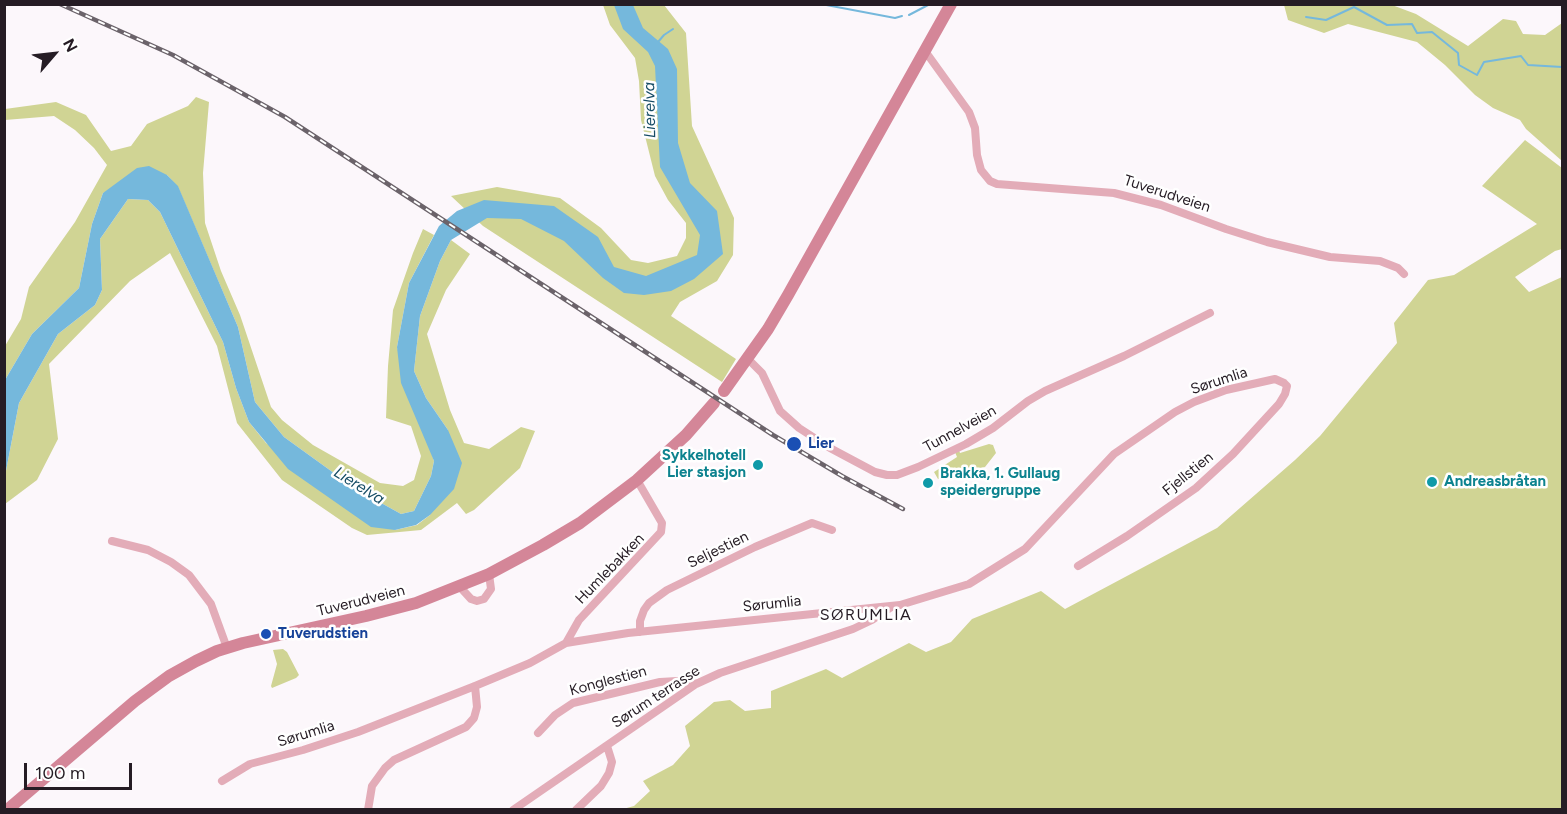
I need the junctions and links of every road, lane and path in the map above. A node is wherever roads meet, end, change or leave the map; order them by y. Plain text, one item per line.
1 (951, 4) edge
2 (925, 51) junction
3 (1404, 274) dead end
4 (1210, 313) dead end
5 (748, 359) junction
6 (1280, 380) joint
7 (724, 391) dead end
8 (714, 404) dead end
9 (638, 480) junction
10 (832, 530) dead end
11 (112, 541) dead end
12 (1078, 566) dead end
13 (489, 574) junction
14 (460, 587) junction
15 (894, 605) junction
16 (640, 632) junction
17 (566, 643) junction
18 (227, 648) junction
19 (696, 684) junction
20 (475, 686) junction
21 (538, 733) dead end
22 (607, 746) junction
23 (222, 781) dead end
24 (11, 808) edge
25 (367, 809) edge
26 (513, 810) edge
27 (576, 810) edge

1 - 2 main road
2 - 3 street, Tuverudveien
2 - 5 main road
4 - 5 street, Tunnelveien
5 - 7 main road
6 - 12 street, Fjellstien
6 - 15 street, Sørumlia
8 - 9 main road, Tuverudveien
9 - 13 main road, Tuverudveien
9 - 17 street, Humlebakken
10 - 16 street, Seljestien
11 - 18 street
13 - 14 main road, Tuverudveien
13 - 14 street
14 - 18 main road, Tuverudveien
15 - 16 street, Sørumlia
15 - 19 street, Sørum terrasse
16 - 17 street, Sørumlia
17 - 20 street, Sørumlia
18 - 24 main road, Tuverudveien
19 - 21 street, Konglestien
19 - 22 street, Sørum terrasse
20 - 23 street, Sørumlia
20 - 25 street
22 - 26 street, Sørum terrasse
22 - 27 street

